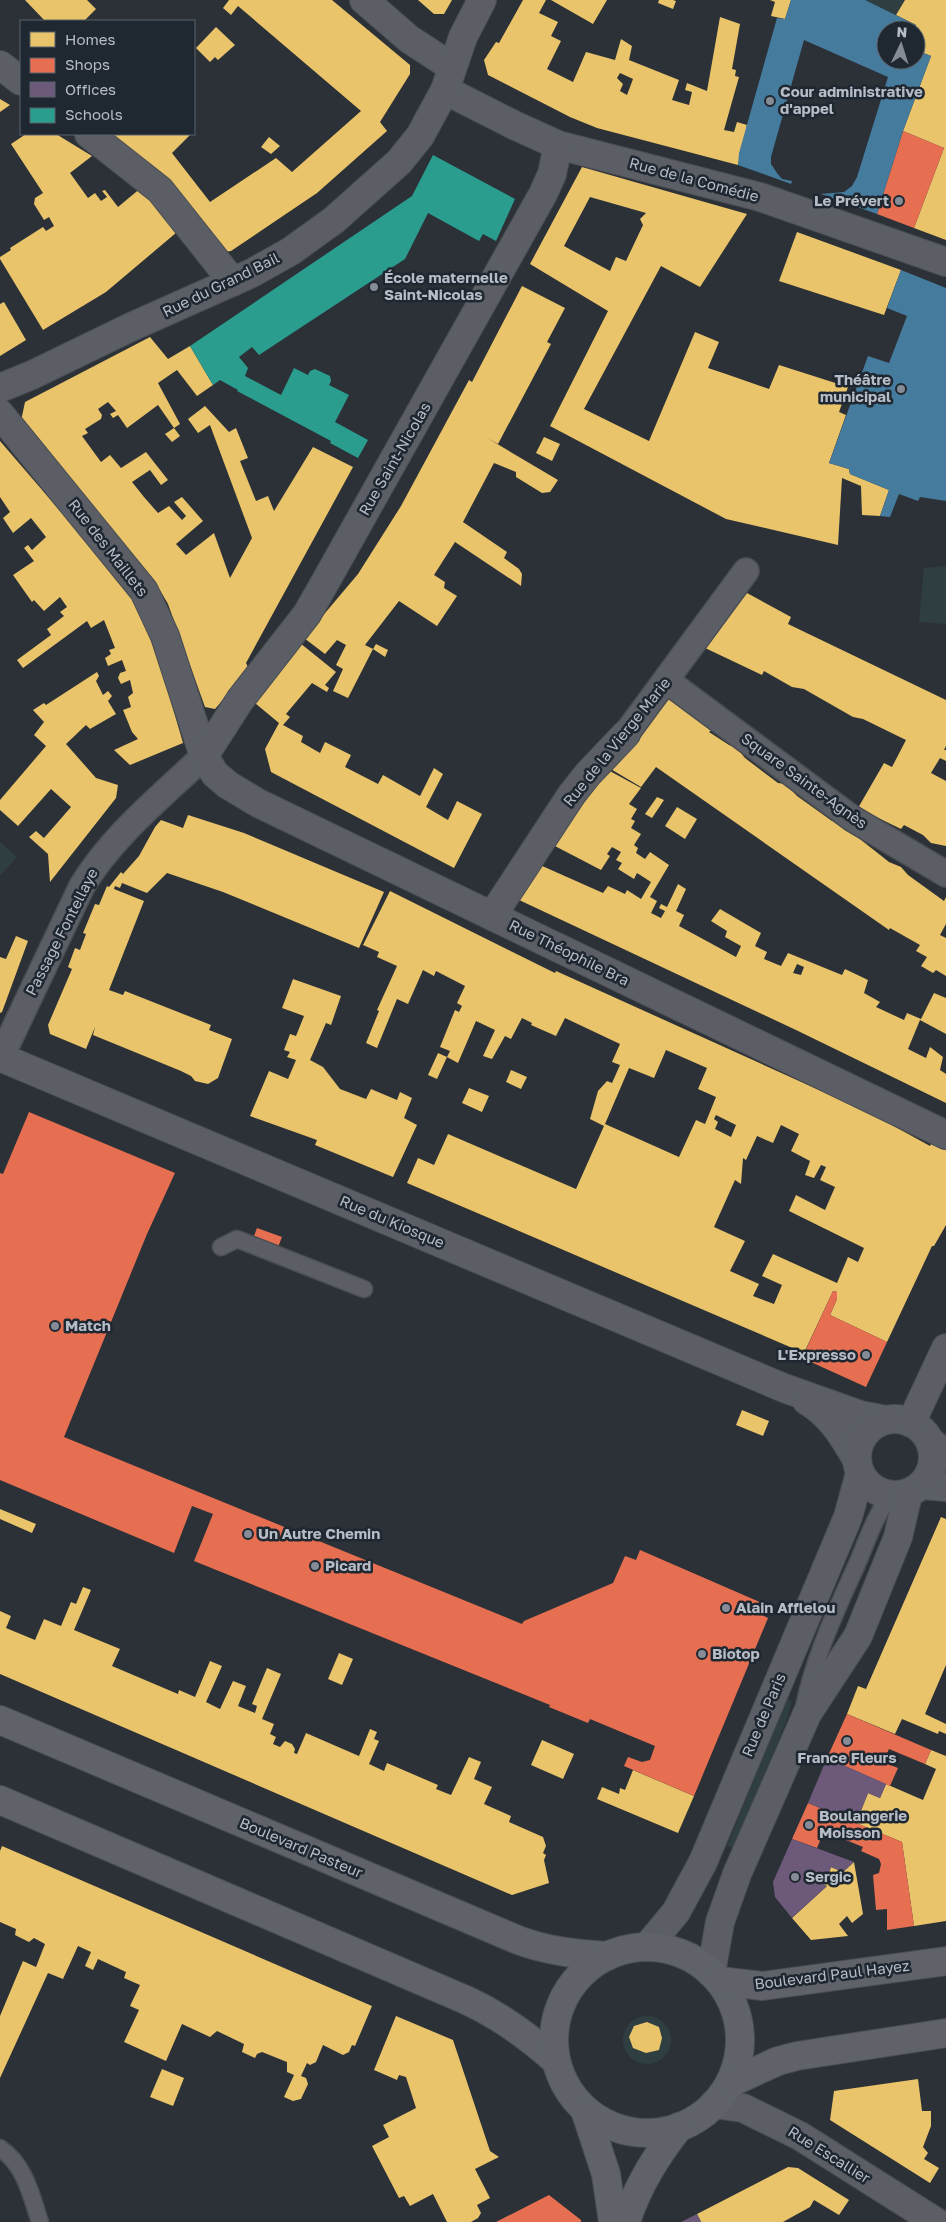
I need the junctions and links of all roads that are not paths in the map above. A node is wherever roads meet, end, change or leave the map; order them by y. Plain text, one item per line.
1 (364, 0) edge
2 (482, 0) edge
3 (0, 65) edge
4 (449, 79) junction
5 (20, 80) edge
6 (90, 135) edge
7 (558, 145) junction
8 (946, 262) edge
9 (233, 282) junction
10 (0, 388) edge
11 (0, 414) edge
12 (746, 570) dead end
13 (666, 681) junction
14 (626, 734) joint
15 (204, 756) junction
16 (946, 874) edge
17 (492, 916) junction
18 (0, 1057) edge
19 (946, 1134) edge
20 (220, 1247) dead end
21 (364, 1290) dead end
22 (946, 1348) edge
23 (784, 1388) junction
24 (918, 1435) edge
25 (859, 1466) junction
26 (916, 1490) edge
27 (0, 1720) edge
28 (0, 1800) edge
29 (648, 1947) junction
30 (607, 1956) junction
31 (946, 1960) edge
32 (715, 1977) junction
33 (946, 2034) edge
34 (556, 2061) junction
35 (722, 2094) junction
36 (585, 2110) junction
37 (679, 2127) junction
38 (0, 2148) edge
39 (40, 2222) edge
40 (613, 2222) edge
41 (626, 2222) edge
42 (936, 2222) edge

1 - 4 street, Rue de la Comédie
2 - 4 street, Rue du Grand Bail
3 - 5 street
4 - 7 street, Rue de la Comédie
4 - 9 street, Rue du Grand Bail
6 - 9 street
7 - 8 street, Rue de la Comédie
7 - 15 street, Rue Saint-Nicolas
9 - 10 street, Rue du Grand Bail
11 - 15 street, Rue des Maillets
12 - 13 street, Rue de la Vierge Marie
13 - 14 street, Rue de la Vierge Marie
13 - 16 street, Square Sainte-Agnès
14 - 17 street, Rue de la Vierge Marie
15 - 17 street, Rue Théophile Bra
15 - 18 street, Passage Fontellaye
17 - 19 street, Rue Théophile Bra
18 - 23 street, Rue du Kiosque
20 - 21 lane
22 - 24 street
23 - 24 street, Rue du Kiosque
23 - 25 street, Rue du Kiosque
24 - 25 street
24 - 26 street
25 - 26 street
25 - 29 street, Rue de Paris
26 - 32 street
27 - 30 main road, Boulevard Pasteur
28 - 34 main road
29 - 30 main road
29 - 32 main road
30 - 34 main road
31 - 32 main road, Boulevard Paul Hayez
32 - 35 main road
33 - 35 main road
34 - 36 main road
35 - 37 main road
35 - 42 street, Rue Escallier
36 - 37 main road
36 - 40 main road
37 - 41 main road
38 - 39 lane

